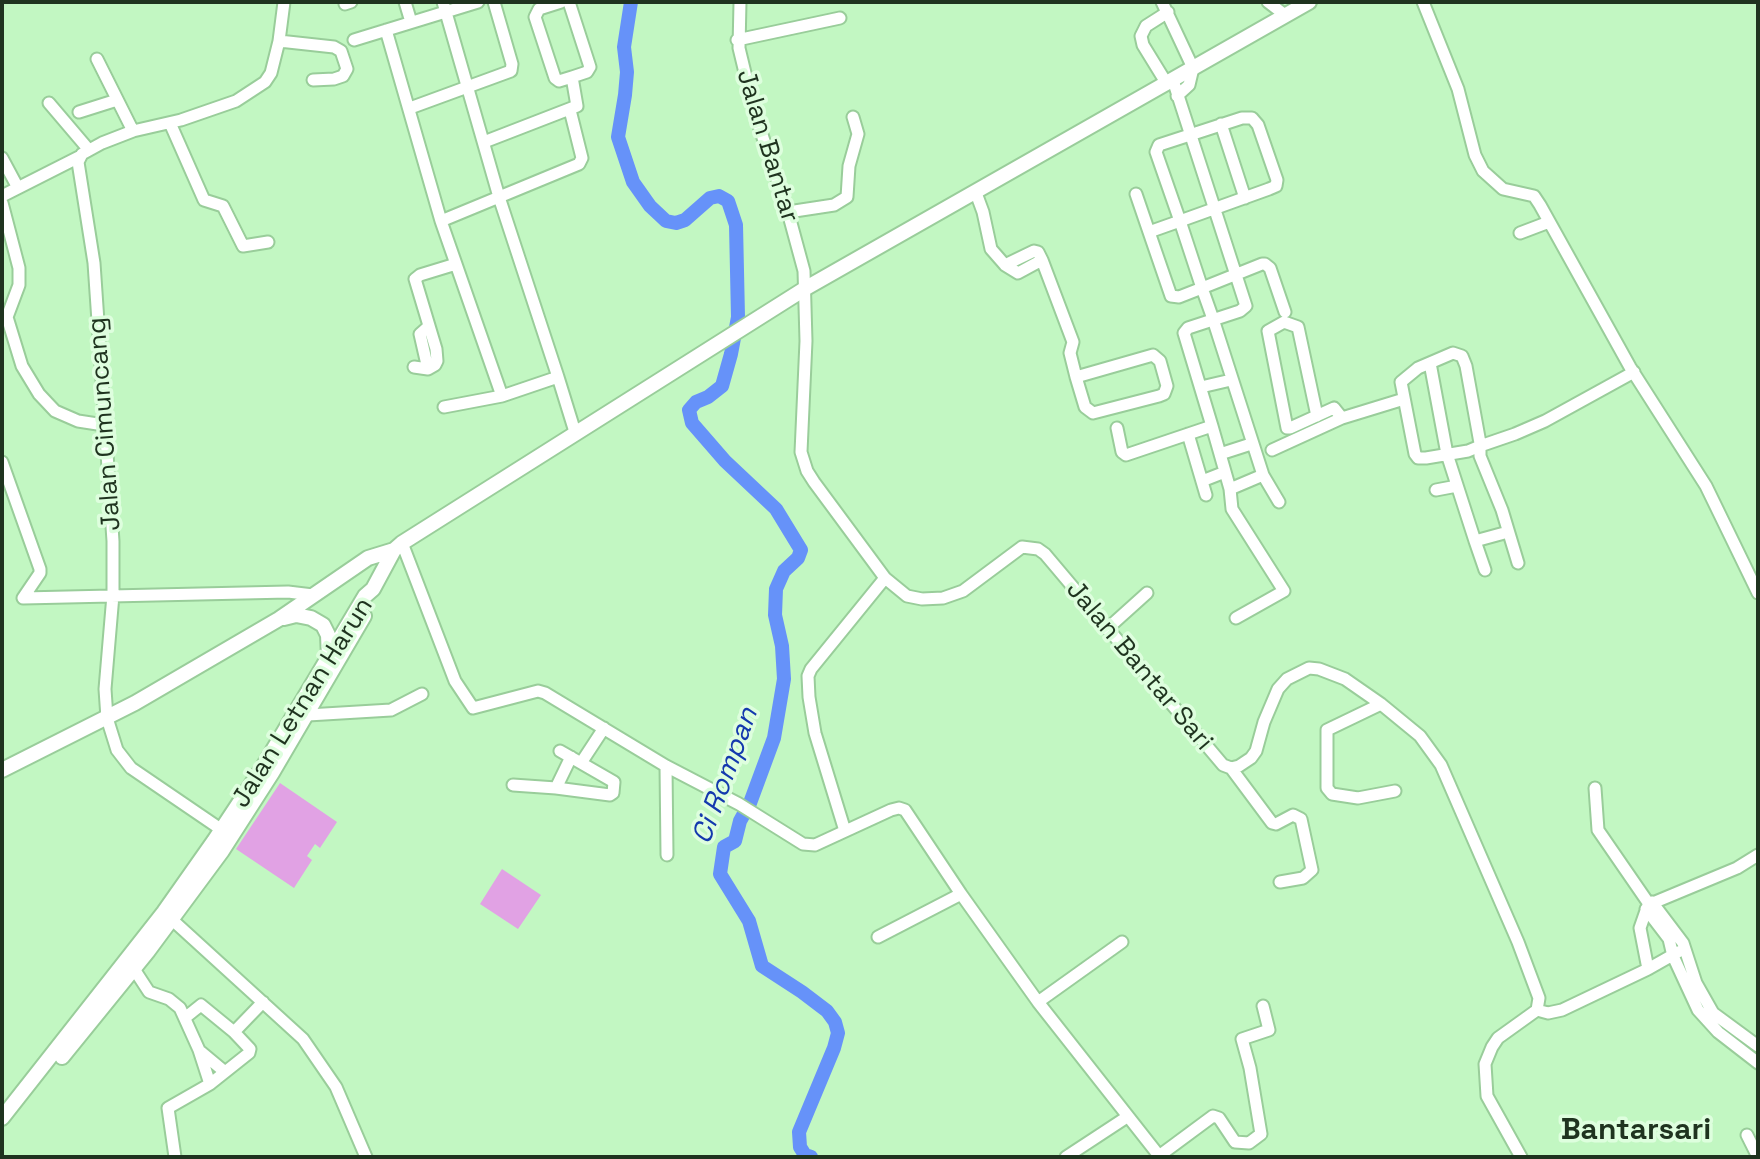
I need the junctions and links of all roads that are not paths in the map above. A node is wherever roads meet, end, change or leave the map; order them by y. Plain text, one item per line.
1 (284, 2) edge
2 (405, 2) edge
3 (478, 2) edge
4 (494, 2) edge
5 (561, 2) edge
6 (569, 2) edge
7 (740, 2) edge
8 (1268, 2) edge
9 (1423, 2) edge
10 (1306, 4) edge
11 (444, 7) edge
12 (1165, 7) edge
13 (1285, 15) junction
14 (840, 18) dead end
15 (411, 22) junction
16 (386, 30) junction
17 (354, 40) dead end
18 (737, 40) junction
19 (279, 41) junction
20 (97, 59) dead end
21 (1193, 68) junction
22 (572, 77) junction
23 (313, 80) dead end
24 (1170, 82) junction
25 (467, 87) junction
26 (1177, 96) junction
27 (117, 100) junction
28 (49, 103) dead end
29 (410, 108) junction
30 (570, 110) junction
31 (79, 112) dead end
32 (853, 117) dead end
33 (170, 123) junction
34 (1221, 124) junction
35 (133, 131) junction
36 (1189, 134) junction
37 (484, 142) junction
38 (84, 154) junction
39 (2, 158) edge
40 (17, 186) junction
41 (976, 193) junction
42 (1136, 194) dead end
43 (2, 196) edge
44 (499, 197) junction
45 (1245, 198) junction
46 (2, 203) edge
47 (1213, 210) junction
48 (788, 212) junction
49 (441, 221) junction
50 (1180, 221) junction
51 (1549, 222) junction
52 (1149, 232) junction
53 (1520, 233) dead end
54 (268, 242) dead end
55 (456, 264) junction
56 (1235, 275) junction
57 (806, 288) junction
58 (1202, 288) junction
59 (1285, 312) dead end
60 (1213, 319) junction
61 (8, 343) edge
62 (1430, 363) junction
63 (414, 367) dead end
64 (1634, 372) junction
65 (558, 377) junction
66 (1076, 377) junction
67 (1231, 380) junction
68 (1201, 387) junction
69 (502, 396) junction
70 (1404, 399) junction
71 (444, 407) dead end
72 (1317, 416) junction
73 (1342, 418) junction
74 (104, 425) junction
75 (1212, 426) junction
76 (1117, 428) dead end
77 (575, 432) junction
78 (1188, 434) junction
79 (1251, 444) junction
80 (1480, 446) junction
81 (1272, 450) dead end
82 (1220, 454) junction
83 (1447, 454) junction
84 (2, 462) edge
85 (1225, 472) junction
86 (1263, 475) junction
87 (1202, 481) junction
88 (1457, 486) junction
89 (1230, 489) junction
90 (1436, 490) dead end
91 (1206, 495) dead end
92 (1279, 502) dead end
93 (1508, 532) junction
94 (1475, 541) junction
95 (398, 547) junction
96 (1518, 563) dead end
97 (1485, 570) dead end
98 (885, 578) junction
99 (373, 589) junction
100 (1147, 593) dead end
101 (1758, 593) edge
102 (113, 595) junction
103 (313, 595) junction
104 (1236, 618) dead end
105 (279, 619) junction
106 (1107, 629) junction
107 (329, 658) junction
108 (422, 694) dead end
109 (1381, 704) junction
110 (308, 715) junction
111 (107, 718) junction
112 (604, 728) junction
113 (560, 751) dead end
114 (576, 760) junction
115 (666, 766) junction
116 (1231, 768) junction
117 (2, 770) edge
118 (268, 770) junction
119 (600, 774) junction
120 (513, 785) dead end
121 (556, 788) junction
122 (1595, 788) dead end
123 (1395, 791) dead end
124 (593, 793) junction
125 (222, 830) junction
126 (845, 831) junction
127 (667, 855) dead end
128 (1758, 855) edge
129 (1280, 882) dead end
130 (961, 894) junction
131 (1648, 905) junction
132 (168, 916) junction
133 (878, 937) dead end
134 (1122, 942) dead end
135 (1679, 952) junction
136 (134, 969) junction
137 (1648, 969) junction
138 (263, 1002) junction
139 (1038, 1002) junction
140 (1263, 1006) dead end
141 (1537, 1010) junction
142 (186, 1017) junction
143 (234, 1032) junction
144 (1758, 1046) edge
145 (199, 1050) junction
146 (1758, 1063) edge
147 (225, 1072) junction
148 (210, 1084) junction
149 (10, 1113) edge
150 (1127, 1117) junction
151 (2, 1132) edge
152 (1747, 1135) dead end
153 (1159, 1156) edge
154 (175, 1157) edge
155 (366, 1157) edge
156 (1066, 1157) edge
157 (1521, 1157) edge
158 (1758, 1157) edge

1 - 19 street
2 - 15 street
3 - 11 street
4 - 25 street
5 - 22 street
6 - 22 street
7 - 18 street, Jalan Bantar
8 - 13 street
9 - 51 street
10 - 13 main road
11 - 15 street
11 - 25 street
12 - 21 street
12 - 24 street
13 - 21 main road
14 - 18 street
15 - 16 street
16 - 17 street
16 - 29 street
18 - 48 street, Jalan Bantar
19 - 23 street
19 - 33 street
20 - 27 street
21 - 24 main road
21 - 26 street
22 - 30 street
24 - 26 street
24 - 41 main road
25 - 29 street
25 - 37 street
26 - 36 street
27 - 31 street
27 - 35 street
28 - 38 street
29 - 49 street
30 - 37 street
30 - 44 street
32 - 48 street
33 - 35 street
33 - 54 street
34 - 36 street
34 - 45 street
34 - 45 street
35 - 38 street
36 - 47 street
36 - 50 street
37 - 44 street
38 - 40 street
38 - 74 street, Jalan Cimuncang
39 - 40 street
40 - 43 street
41 - 57 main road
41 - 66 street
42 - 52 street
44 - 49 street
44 - 65 street
45 - 47 street
46 - 61 street
47 - 50 street
47 - 56 street
48 - 57 street, Jalan Bantar
49 - 55 street
50 - 52 street
50 - 58 street
51 - 53 street
51 - 64 street
52 - 58 street
55 - 63 street
55 - 69 street
56 - 58 street
56 - 59 street
56 - 60 street
57 - 77 main road
57 - 98 street, Jalan Bantar Sari
58 - 60 street
60 - 67 street
60 - 68 street
61 - 74 street
62 - 70 street
62 - 80 street
62 - 83 street
64 - 80 street
64 - 101 street
65 - 69 street
65 - 77 street
66 - 66 street
67 - 68 street
67 - 79 street
68 - 75 street
69 - 71 street
70 - 73 street
70 - 83 street
72 - 72 street
72 - 73 street
73 - 81 street
74 - 102 street, Jalan Cimuncang
75 - 78 street
75 - 82 street
76 - 78 street
77 - 95 main road
78 - 87 street
79 - 82 street
79 - 86 street
80 - 83 street
80 - 93 street
82 - 85 street
83 - 88 street
84 - 102 street
85 - 87 street
85 - 89 street
86 - 89 street
86 - 92 street
87 - 91 street
88 - 90 street
88 - 94 street
89 - 104 street
93 - 94 street
93 - 96 street
94 - 97 street
95 - 99 main road
95 - 103 main road
95 - 112 street
98 - 106 street, Jalan Bantar Sari
98 - 126 street
99 - 107 main road, Jalan Letnan Harun
99 - 110 main road, Jalan Letnan Harun
100 - 106 street
102 - 103 street
102 - 111 street, Jalan Cimuncang
103 - 105 main road
105 - 107 main road
105 - 111 main road
106 - 116 street, Jalan Bantar Sari
107 - 118 main road, Jalan Letnan Harun
108 - 110 street
109 - 116 street, Jalan Bantar Sari
109 - 123 street
109 - 141 street, Jalan Bantar Sari
110 - 118 main road, Jalan Letnan Harun
111 - 117 main road
111 - 125 street, Jalan Cimuncang
112 - 114 street
112 - 115 street
113 - 114 street
114 - 119 street
114 - 121 street
115 - 126 street
115 - 127 street
116 - 129 street
118 - 125 main road, Jalan Letnan Harun
118 - 132 main road, Jalan Letnan Harun
119 - 124 street
119 - 124 street
120 - 121 street
121 - 124 street
122 - 131 street
125 - 132 main road, Jalan Letnan Harun
126 - 130 street
128 - 131 street
130 - 133 street
130 - 139 street
131 - 135 street
131 - 137 street
132 - 136 main road
132 - 138 street
132 - 149 main road, Jalan Letnan Harun
134 - 139 street
135 - 137 street
135 - 144 street
135 - 146 street
136 - 142 street
136 - 149 main road
137 - 141 street
138 - 143 street
138 - 155 street
139 - 150 street
140 - 153 street
141 - 157 street
142 - 143 street
142 - 145 street
143 - 147 street
145 - 147 street
145 - 148 street
147 - 148 street
148 - 154 street
149 - 151 main road
150 - 153 street
150 - 156 street
152 - 158 street

